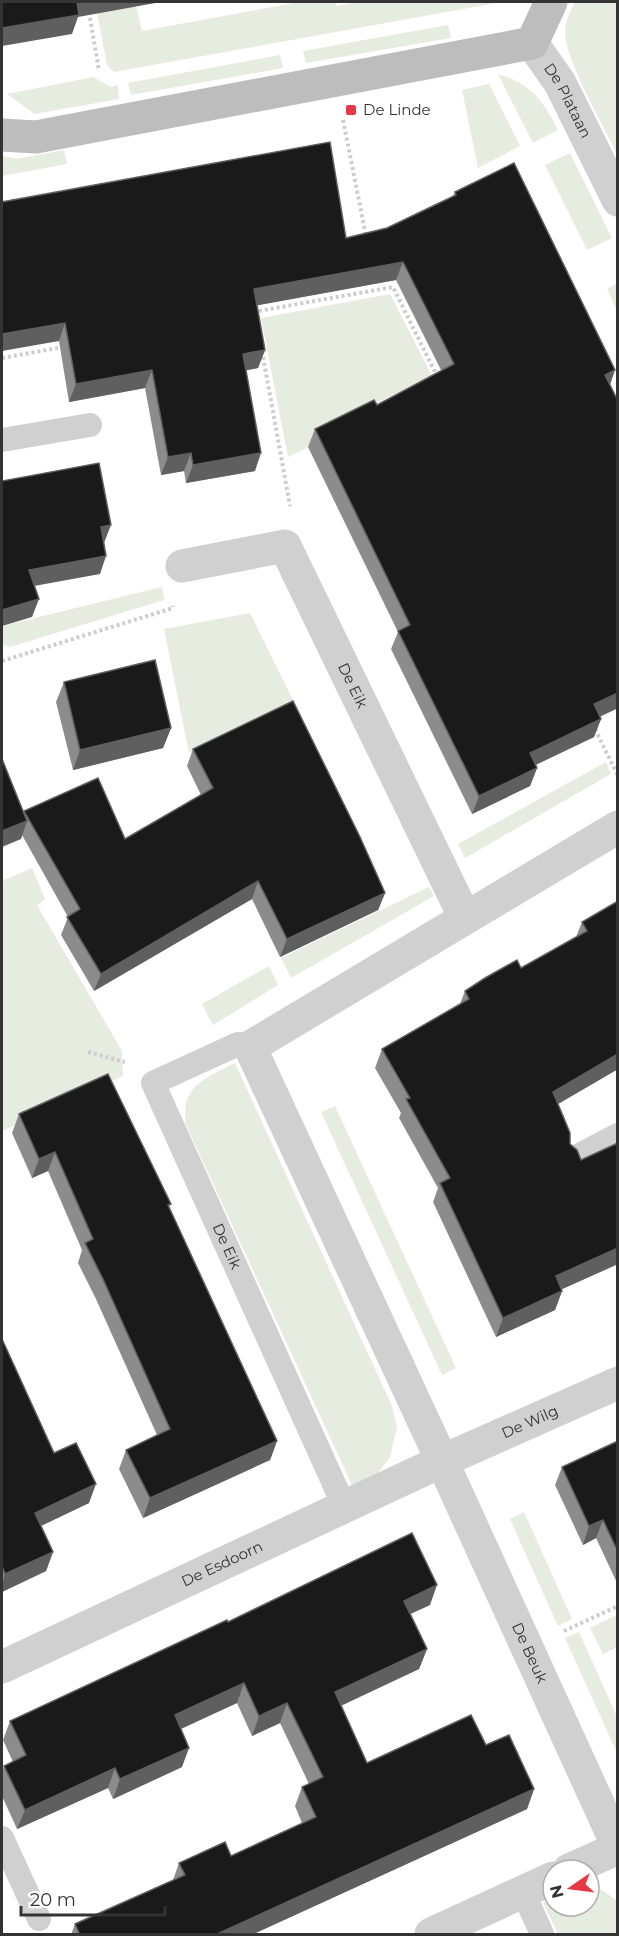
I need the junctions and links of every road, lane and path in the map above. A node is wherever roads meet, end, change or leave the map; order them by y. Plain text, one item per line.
1 (87, 2) edge
2 (551, 2) edge
3 (532, 42) junction
4 (99, 71) dead end
5 (336, 79) junction
6 (2, 135) edge
7 (618, 200) edge
8 (367, 245) edge
9 (374, 279) edge
10 (376, 290) junction
11 (243, 314) edge
12 (70, 346) edge
13 (261, 346) edge
14 (2, 358) edge
15 (440, 383) edge
16 (90, 425) dead end
17 (2, 440) edge
18 (285, 546) junction
19 (182, 566) dead end
20 (171, 597) dead end
21 (2, 661) edge
22 (592, 722) edge
23 (618, 776) edge
24 (618, 827) edge
25 (465, 918) junction
26 (250, 1047) junction
27 (618, 1135) edge
28 (576, 1157) edge
29 (618, 1383) edge
30 (442, 1461) junction
31 (344, 1506) junction
32 (618, 1606) edge
33 (526, 1648) junction
34 (2, 1667) edge
35 (2, 1838) edge
36 (618, 1847) edge
37 (595, 1858) edge
38 (541, 1884) edge
39 (523, 1892) junction
40 (39, 1919) dead end
41 (431, 1935) edge
42 (542, 1935) edge

1 - 4 path
2 - 3 street
3 - 5 street
3 - 7 street, De Plataan
5 - 6 street
5 - 8 path
9 - 10 path
10 - 11 path
10 - 15 path
12 - 14 path
13 - 18 path
16 - 17 lane
18 - 19 street
18 - 25 street, De Eik
20 - 21 path
22 - 23 path
24 - 25 street, De Eik
25 - 26 street, De Eik
26 - 30 street
26 - 31 lane, De Eik
27 - 28 lane
29 - 30 street, De Wilg
30 - 31 street, De Esdoorn
30 - 33 street, De Beuk
31 - 34 street, De Esdoorn
32 - 33 path
33 - 36 street, De Beuk
35 - 40 lane
36 - 37 street, De Beuk
38 - 39 street
39 - 41 street
39 - 42 lane

